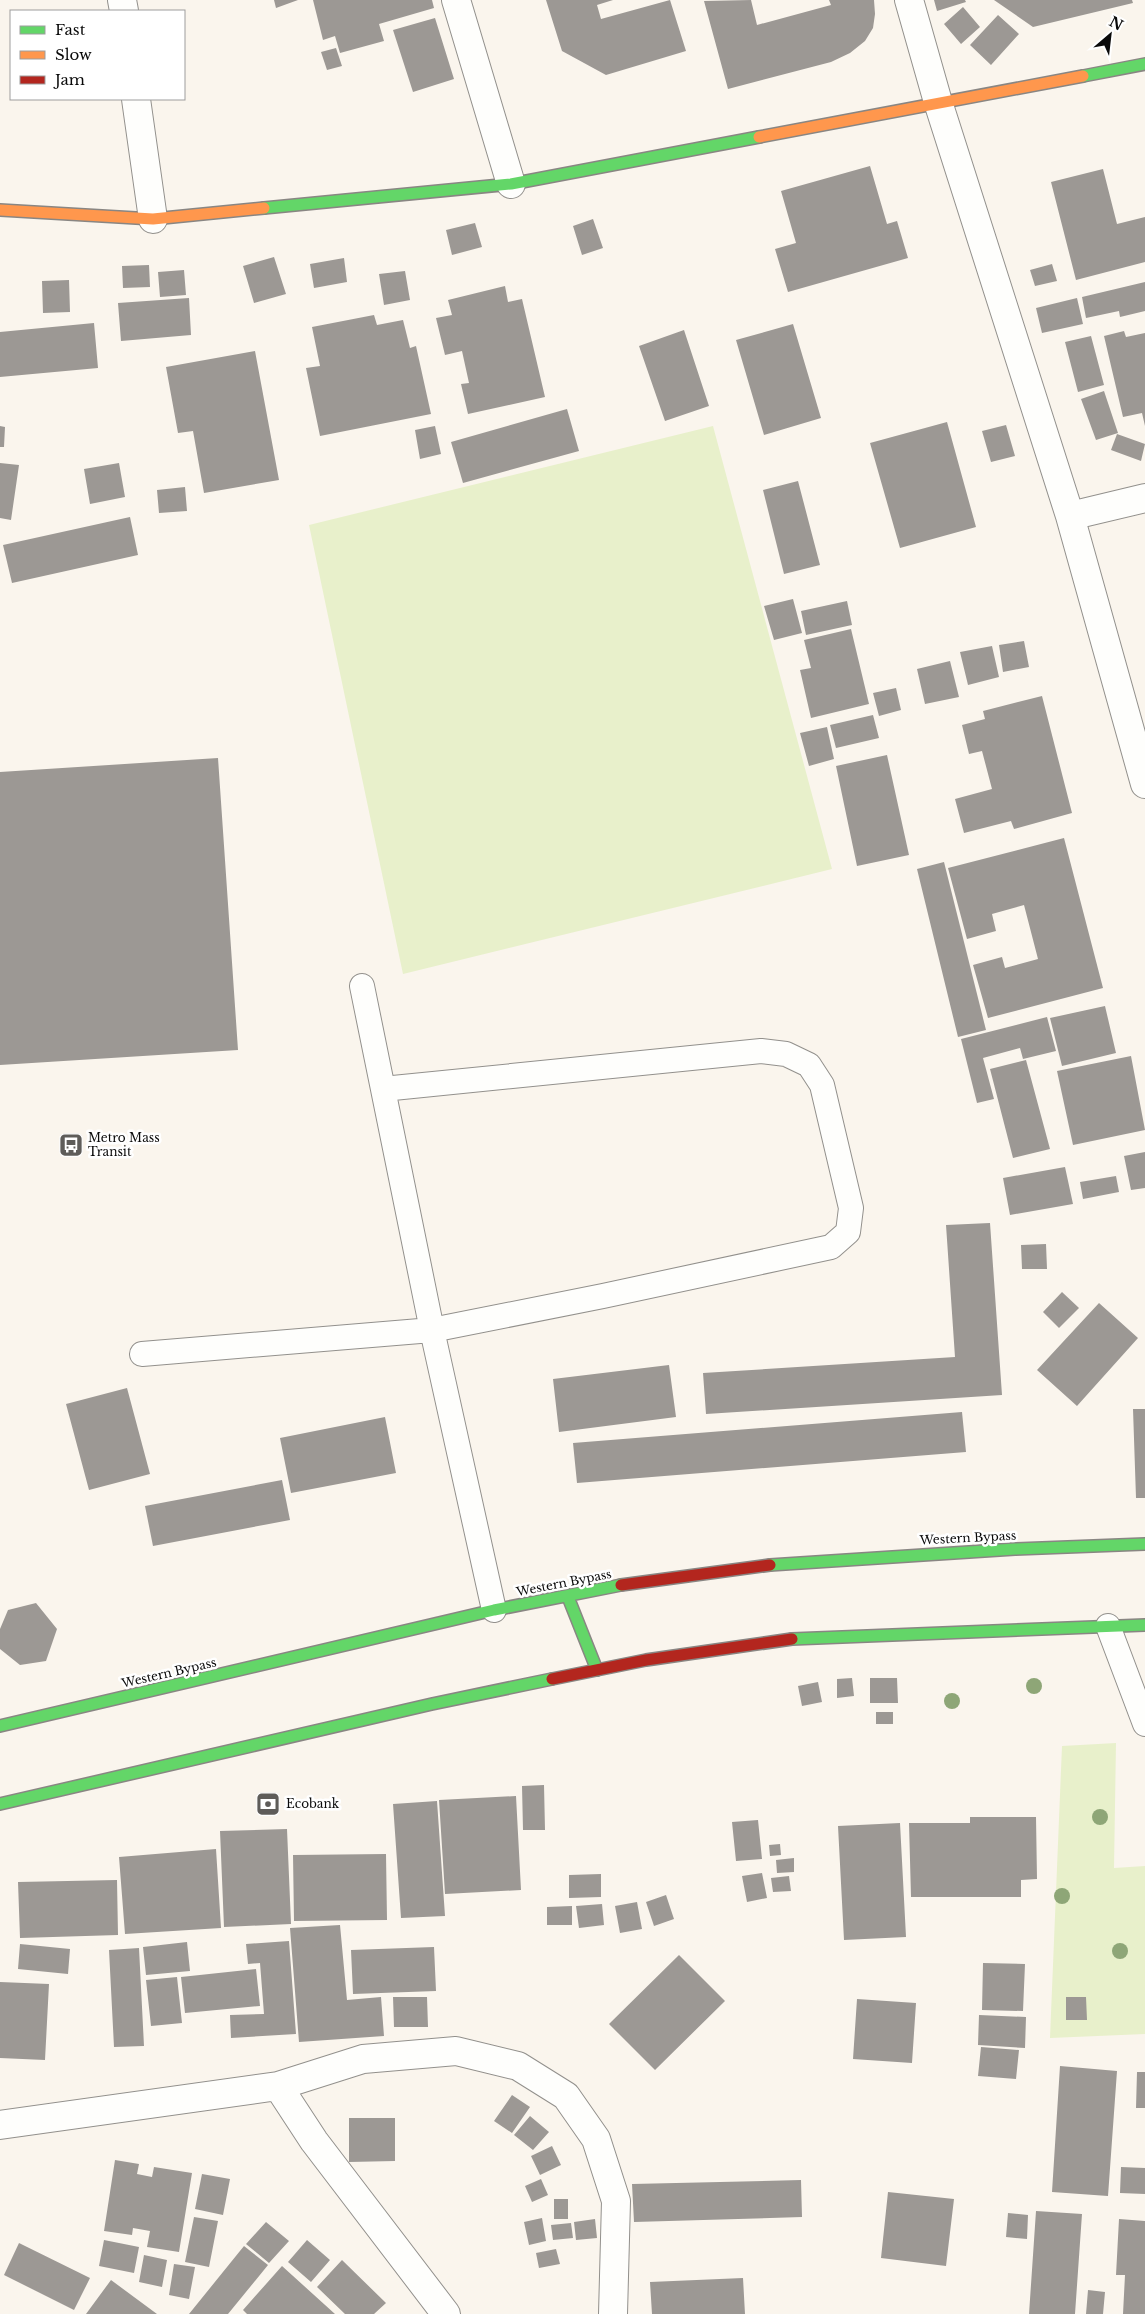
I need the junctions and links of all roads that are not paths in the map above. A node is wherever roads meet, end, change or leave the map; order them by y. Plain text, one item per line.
1 (456, 0) edge
2 (909, 0) edge
3 (1145, 64) edge
4 (136, 100) edge
5 (938, 102) junction
6 (511, 184) junction
7 (0, 210) edge
8 (152, 219) junction
9 (1145, 498) edge
10 (1070, 516) junction
11 (1145, 784) edge
12 (362, 986) dead end
13 (383, 1089) junction
14 (432, 1330) junction
15 (142, 1354) dead end
16 (1145, 1544) edge
17 (568, 1597) junction
18 (494, 1610) junction
19 (1145, 1625) edge
20 (1108, 1626) junction
21 (597, 1670) junction
22 (1145, 1724) edge
23 (0, 1726) edge
24 (0, 1804) edge
25 (278, 2086) junction
26 (0, 2125) edge
27 (446, 2314) edge
28 (613, 2314) edge

1 - 6 street
2 - 5 street
3 - 5 main road
4 - 8 street
5 - 6 main road
5 - 10 street
6 - 8 main road
7 - 8 main road
9 - 10 street
10 - 11 street
12 - 13 lane
13 - 14 lane
13 - 14 lane
14 - 15 lane
14 - 18 lane
16 - 17 main road, Western Bypass
17 - 18 main road, Western Bypass
17 - 21 main road
18 - 23 main road, Western Bypass
19 - 20 main road
20 - 21 main road
20 - 22 lane
21 - 24 main road
25 - 26 street
25 - 27 street
25 - 28 street

